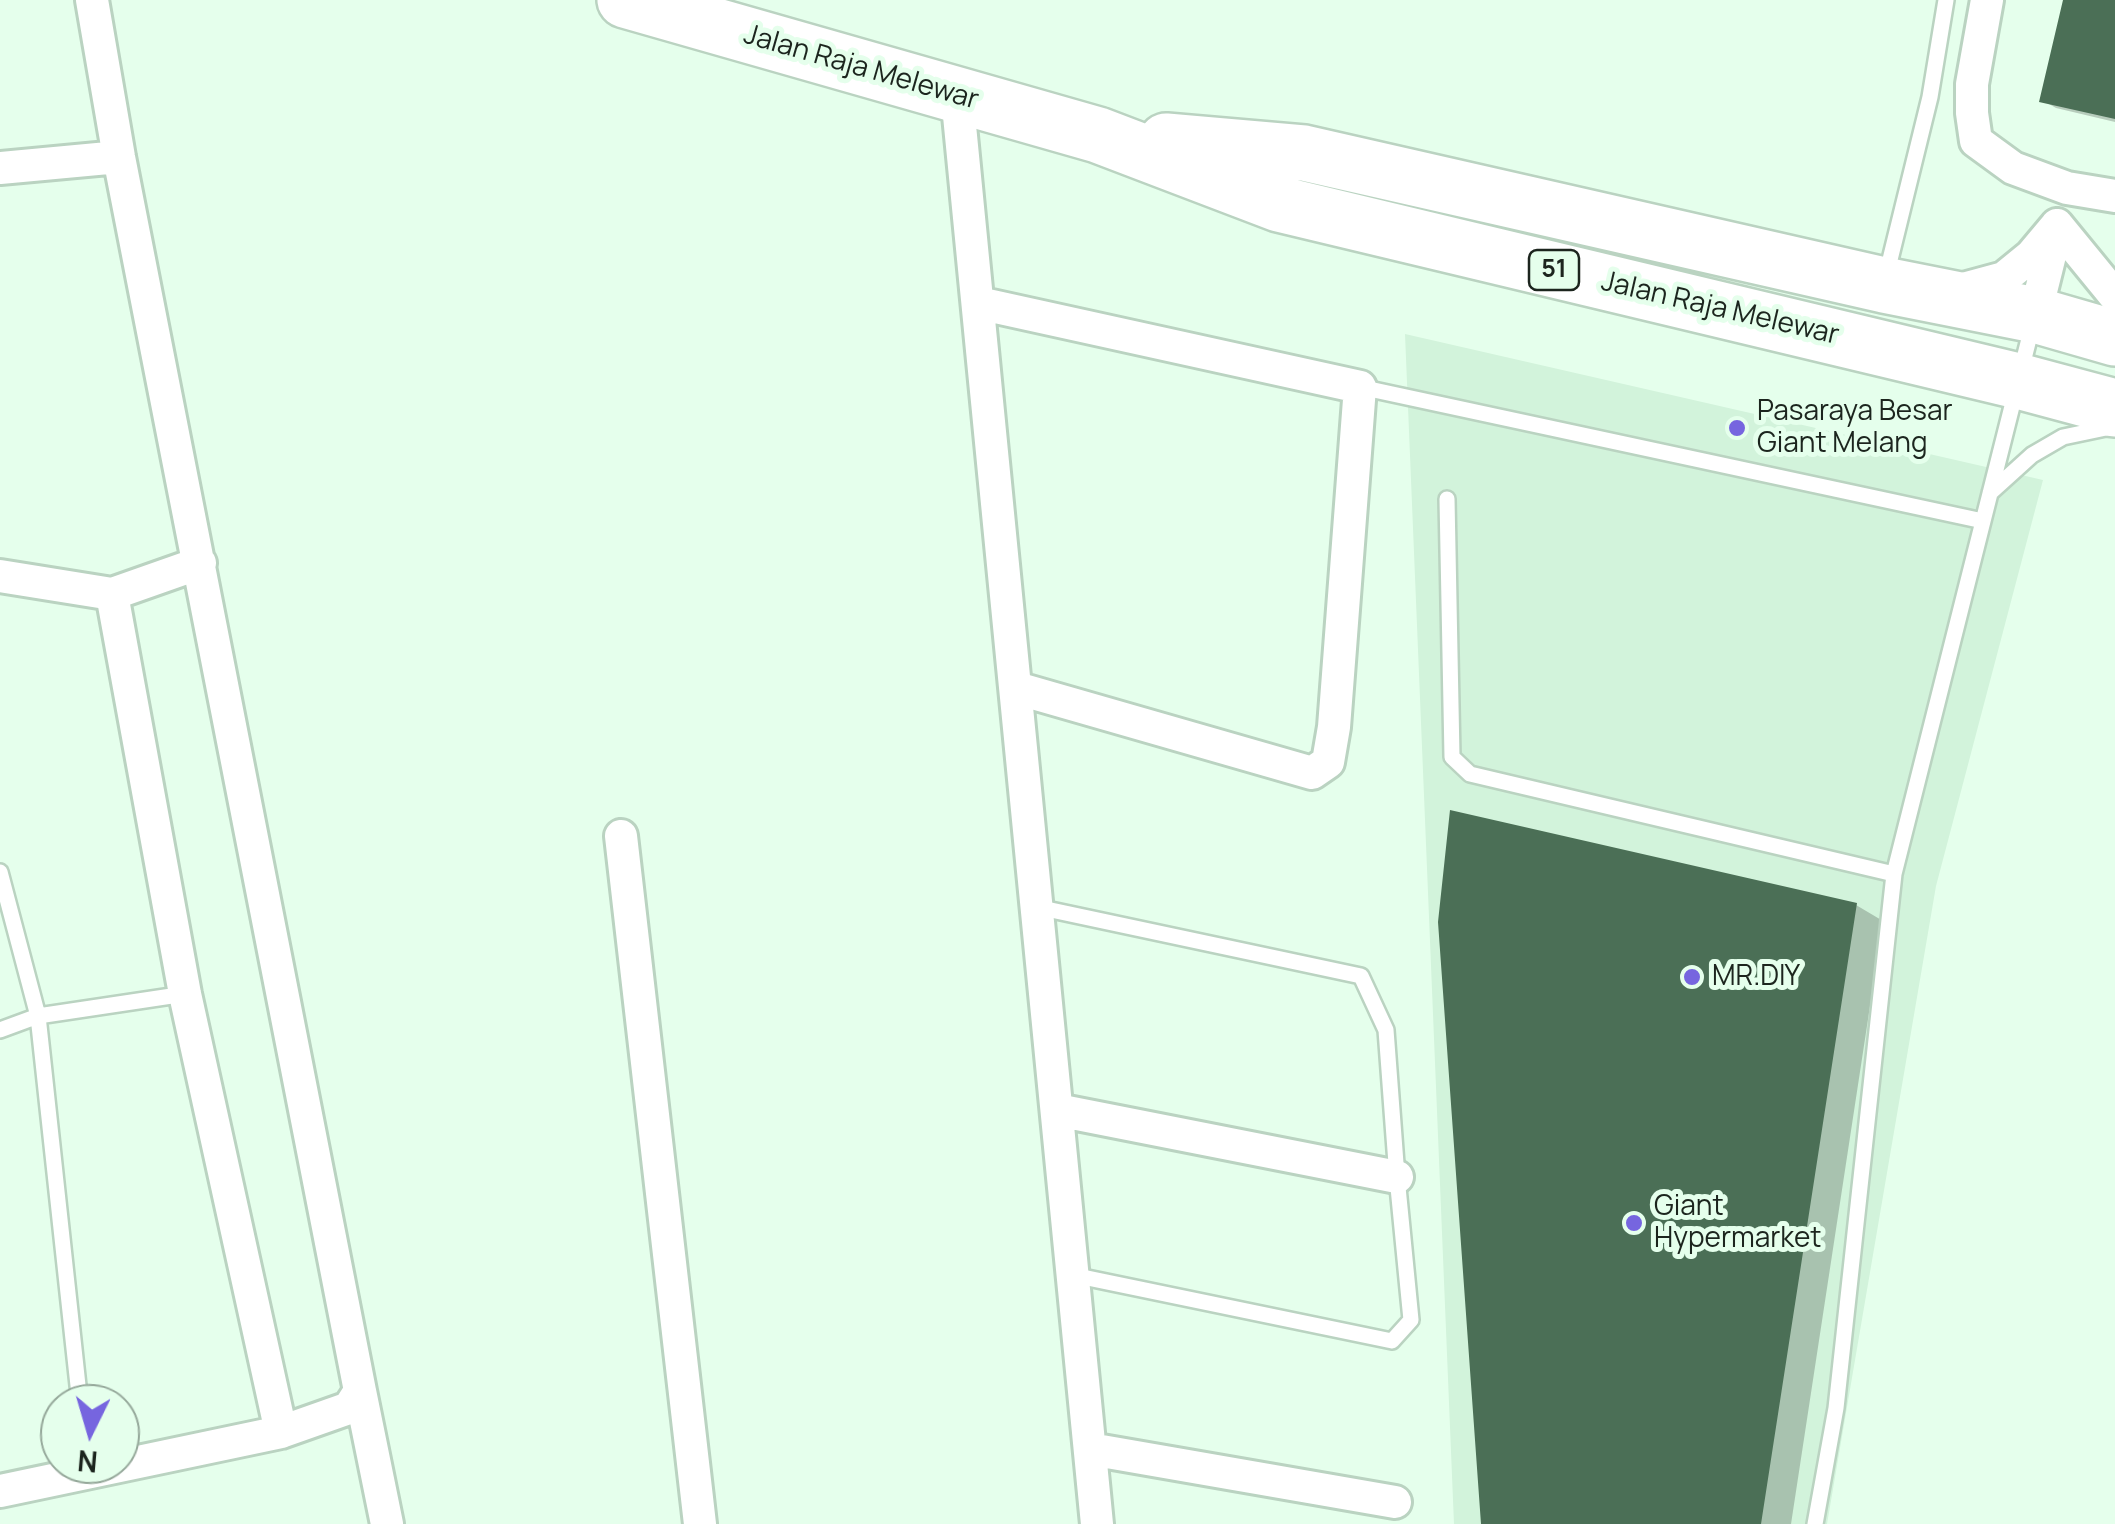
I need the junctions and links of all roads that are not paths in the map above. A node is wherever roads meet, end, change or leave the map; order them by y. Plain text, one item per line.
1 (92, 0) edge
2 (625, 0) edge
3 (1946, 0) edge
4 (1988, 0) edge
5 (957, 95) junction
6 (1098, 134) junction
7 (119, 157) junction
8 (0, 168) edge
9 (2067, 188) junction
10 (2115, 196) edge
11 (2058, 225) junction
12 (1884, 285) junction
13 (1937, 296) junction
14 (2115, 296) edge
15 (978, 303) junction
16 (2035, 315) junction
17 (2115, 338) edge
18 (2018, 381) junction
19 (1360, 387) junction
20 (2115, 407) edge
21 (2115, 429) edge
22 (1990, 494) junction
23 (1447, 499) dead end
24 (1983, 521) junction
25 (200, 563) junction
26 (0, 576) edge
27 (112, 594) junction
28 (1016, 688) junction
29 (621, 836) dead end
30 (0, 872) edge
31 (1894, 874) junction
32 (1037, 907) junction
33 (185, 994) junction
34 (38, 1016) junction
35 (0, 1030) edge
36 (1057, 1110) junction
37 (1397, 1178) junction
38 (1073, 1275) junction
39 (78, 1384) edge
40 (360, 1391) junction
41 (280, 1432) junction
42 (1090, 1450) junction
43 (140, 1458) edge
44 (40, 1480) edge
45 (0, 1491) edge
46 (1396, 1502) dead end
47 (386, 1524) edge
48 (700, 1524) edge
49 (1097, 1524) edge
50 (1814, 1524) edge

1 - 7 street
2 - 5 highway, Jalan Raja Melewar / 51
3 - 12 lane
4 - 9 street
5 - 6 highway, Jalan Raja Melewar / 51
5 - 15 street
6 - 12 highway, Jalan Raja Melewar / 51
6 - 18 highway, Jalan Raja Melewar / 51
7 - 8 street
7 - 25 street
9 - 10 street
9 - 11 street
11 - 13 street
11 - 14 street
11 - 16 street
12 - 13 highway, Jalan Raja Melewar / 51
13 - 16 highway, Jalan Raja Melewar / 51
15 - 19 street
15 - 28 street
16 - 17 highway, Jalan Raja Melewar / 51
16 - 18 lane
18 - 20 highway, Jalan Raja Melewar / 51
18 - 22 lane
19 - 24 lane
19 - 28 street
21 - 22 lane
22 - 24 lane
23 - 31 lane
24 - 31 lane
25 - 27 street
25 - 40 street
26 - 27 street
27 - 33 street
28 - 32 street
29 - 48 street
30 - 34 lane
31 - 50 lane
32 - 36 street
32 - 37 lane
33 - 34 lane
33 - 41 street
34 - 35 lane
34 - 39 lane
36 - 37 street
36 - 38 street
37 - 38 lane
38 - 42 street
40 - 41 street
40 - 47 street
41 - 43 street
42 - 46 street
42 - 49 street
44 - 45 street

